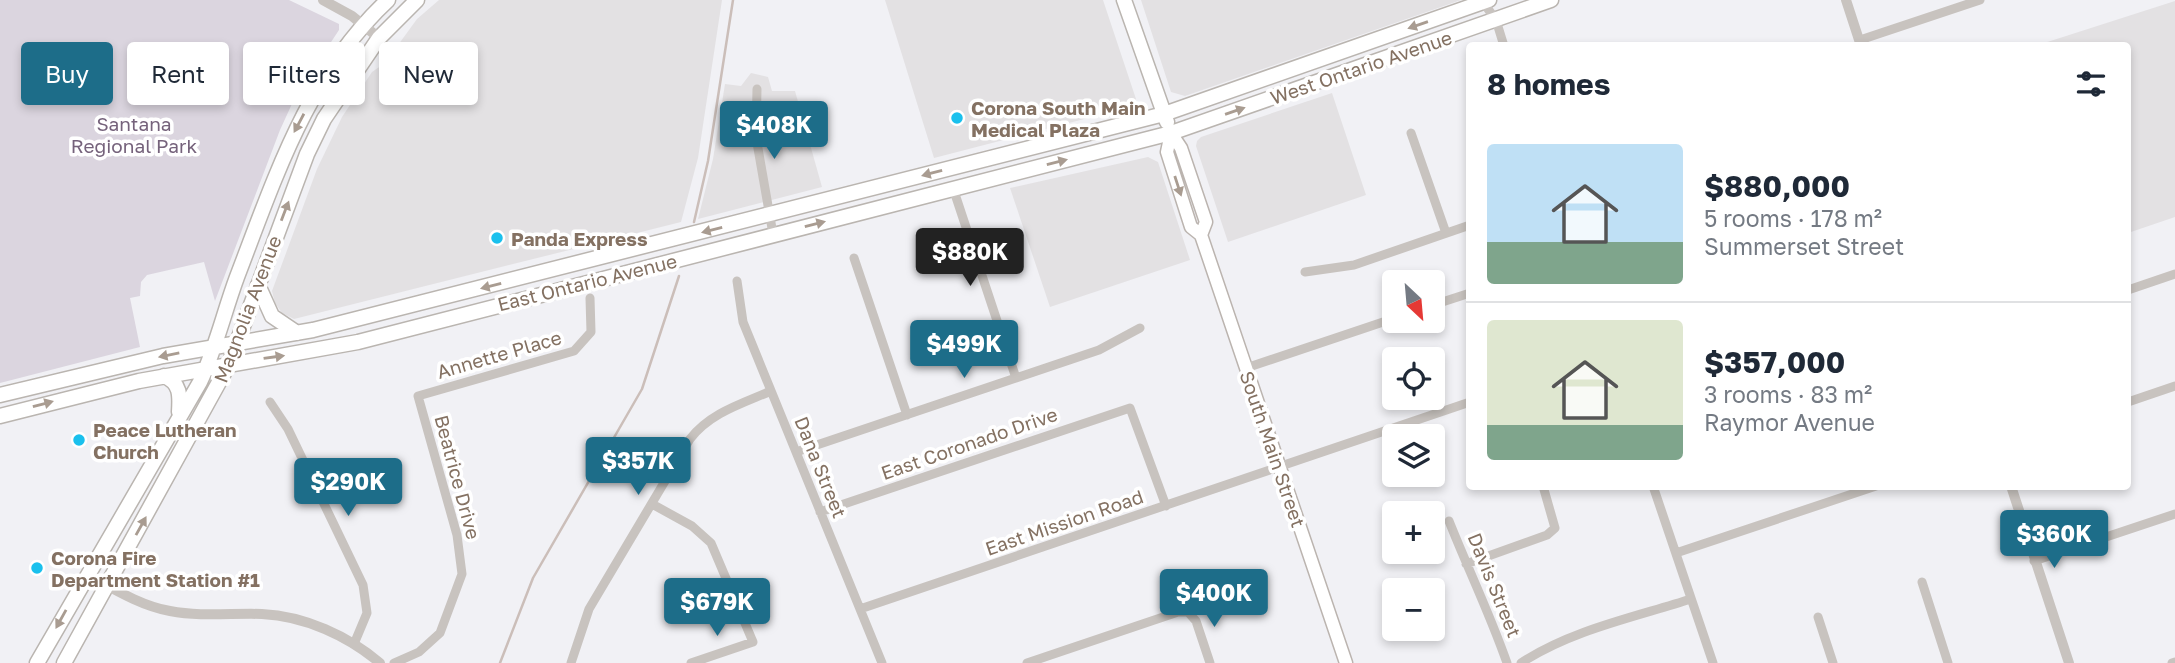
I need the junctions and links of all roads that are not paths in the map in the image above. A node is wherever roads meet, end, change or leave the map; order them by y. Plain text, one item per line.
1 (323, 0) edge
2 (388, 0) edge
3 (417, 0) edge
4 (1124, 0) edge
5 (1551, 0) edge
6 (1846, 0) edge
7 (1980, 0) edge
8 (1486, 1) edge
9 (1496, 20) junction
10 (364, 26) junction
11 (379, 38) junction
12 (1503, 42) edge
13 (1861, 42) edge
14 (1864, 42) edge
15 (757, 89) dead end
16 (1164, 114) junction
17 (1171, 133) junction
18 (1411, 133) dead end
19 (1053, 143) junction
20 (953, 188) junction
21 (769, 215) junction
22 (1466, 226) edge
23 (1446, 233) junction
24 (773, 234) junction
25 (853, 258) dead end
26 (1305, 272) dead end
27 (2175, 274) edge
28 (737, 281) dead end
29 (258, 285) junction
30 (2131, 289) edge
31 (1466, 294) edge
32 (590, 298) dead end
33 (1446, 301) edge
34 (1382, 322) edge
35 (1140, 328) dead end
36 (297, 333) junction
37 (236, 344) junction
38 (216, 346) junction
39 (229, 364) junction
40 (207, 367) junction
41 (1246, 368) junction
42 (164, 376) junction
43 (1016, 378) junction
44 (2175, 386) edge
45 (771, 391) junction
46 (0, 395) edge
47 (418, 396) joint
48 (2131, 401) edge
49 (270, 402) dead end
50 (1466, 403) edge
51 (0, 415) edge
52 (907, 415) junction
53 (178, 418) junction
54 (796, 452) junction
55 (1280, 468) junction
56 (1543, 490) edge
57 (1654, 490) edge
58 (1864, 490) edge
59 (2012, 490) edge
60 (652, 504) junction
61 (1166, 506) junction
62 (820, 512) junction
63 (2175, 514) edge
64 (1450, 521) dead end
65 (1676, 553) junction
66 (2034, 561) junction
67 (1466, 564) junction
68 (86, 575) junction
69 (1922, 582) dead end
70 (108, 586) junction
71 (1691, 599) junction
72 (860, 609) junction
73 (1818, 617) dead end
74 (354, 644) junction
75 (572, 662) edge
76 (37, 663) edge
77 (64, 663) edge
78 (380, 663) edge
79 (394, 663) edge
80 (691, 663) edge
81 (882, 663) edge
82 (1027, 663) edge
83 (1210, 663) edge
84 (1346, 663) edge
85 (1507, 663) edge
86 (1521, 663) edge
87 (1713, 663) edge
88 (1833, 663) edge
89 (1948, 663) edge
90 (2069, 663) edge

1 - 10 street
2 - 10 main road, Magnolia Avenue
3 - 11 main road, Magnolia Avenue
4 - 16 main road, South Main Street
5 - 9 main road, West Ontario Avenue
6 - 13 street
7 - 14 street
8 - 9 street
8 -> 16 main road, West Ontario Avenue
9 - 12 street
17 -> 9 main road, West Ontario Avenue
10 - 11 street
10 -> 38 main road, Magnolia Avenue
29 -> 11 main road, Magnolia Avenue
15 - 21 street
16 - 17 main road, South Main Street
16 - 19 main road, East Ontario Avenue
20 -> 17 main road, East Ontario Avenue
17 - 41 main road, South Main Street
18 - 23 street
19 - 20 main road
19 -> 21 main road, East Ontario Avenue
24 -> 20 main road, East Ontario Avenue
20 - 43 street
21 - 24 street
21 -> 36 main road, East Ontario Avenue
22 - 23 street
23 - 26 street
39 -> 24 main road, East Ontario Avenue
25 - 52 street
27 - 30 street
28 - 45 street, Dana Street
29 - 36 main road
29 - 37 main road, Magnolia Avenue
31 - 33 street
32 - 47 street, Annette Place
34 - 41 street
35 - 43 street
36 - 37 main road, East Ontario Avenue
37 - 38 main road, East Ontario Avenue
37 - 39 main road, Magnolia Avenue
38 - 40 main road, Magnolia Avenue
38 -> 46 main road, East Ontario Avenue
39 - 40 main road, East Ontario Avenue
70 -> 39 main road, Magnolia Avenue
40 - 42 main road, East Ontario Avenue
40 - 53 main road, Magnolia Avenue
41 - 55 main road, South Main Street
51 -> 42 main road, East Ontario Avenue
42 - 53 main road
43 - 52 street
44 - 48 street
45 - 54 street, Dana Street
45 - 60 street
47 - 79 street, Beatrice Drive
49 - 74 street
50 - 55 street, East Mission Road
52 - 54 street
53 - 68 main road, Magnolia Avenue
54 - 62 street, Dana Street
55 - 61 street, East Mission Road
55 - 84 main road, South Main Street
56 - 67 street
57 - 65 street
58 - 65 street
59 - 66 street
60 - 75 street
60 - 80 street
61 - 62 street, East Coronado Drive
61 - 72 street, East Mission Road
62 - 72 street, Dana Street
63 - 66 street
64 - 67 street, Davis Street
65 - 71 street
66 - 90 street
67 - 85 street, Davis Street
68 - 70 street
68 -> 76 main road, Magnolia Avenue
69 - 89 street
70 - 74 street
70 - 77 main road, Magnolia Avenue
71 - 86 street
71 - 87 street
72 - 81 street, Dana Street
73 - 88 street
74 - 78 street
82 - 83 street

